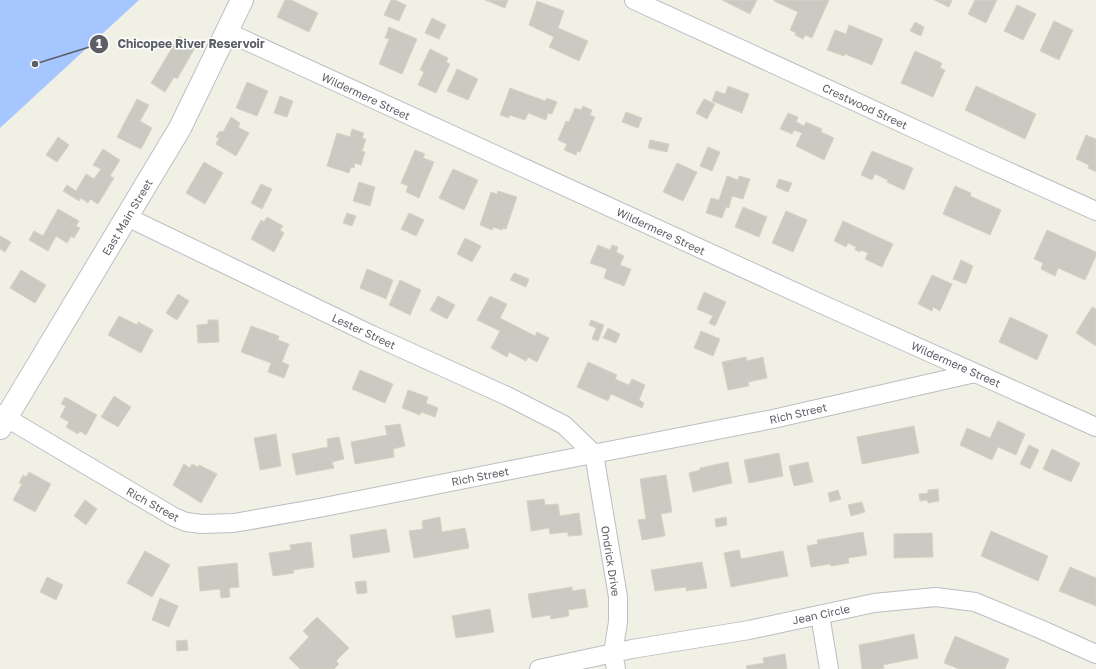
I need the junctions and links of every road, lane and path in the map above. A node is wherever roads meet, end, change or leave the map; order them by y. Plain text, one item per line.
1 (242, 0) edge
2 (634, 0) edge
3 (227, 32) junction
4 (1096, 211) edge
5 (127, 217) junction
6 (975, 373) junction
7 (2, 420) edge
8 (1096, 428) edge
9 (594, 454) junction
10 (820, 615) junction
11 (1096, 654) edge
12 (615, 661) edge
13 (539, 669) edge
14 (829, 669) edge

1 - 3 main road, East Main Street
2 - 4 street, Crestwood Street
3 - 5 main road, East Main Street
3 - 6 street, Wildermere Street
5 - 7 main road, East Main Street
5 - 9 street, Lester Street
6 - 8 street, Wildermere Street
6 - 9 street, Rich Street
7 - 9 street, Rich Street
9 - 12 street, Ondrick Drive
10 - 11 street, Jean Circle
10 - 12 street, Jean Circle
10 - 14 street
12 - 13 street, Jean Circle

